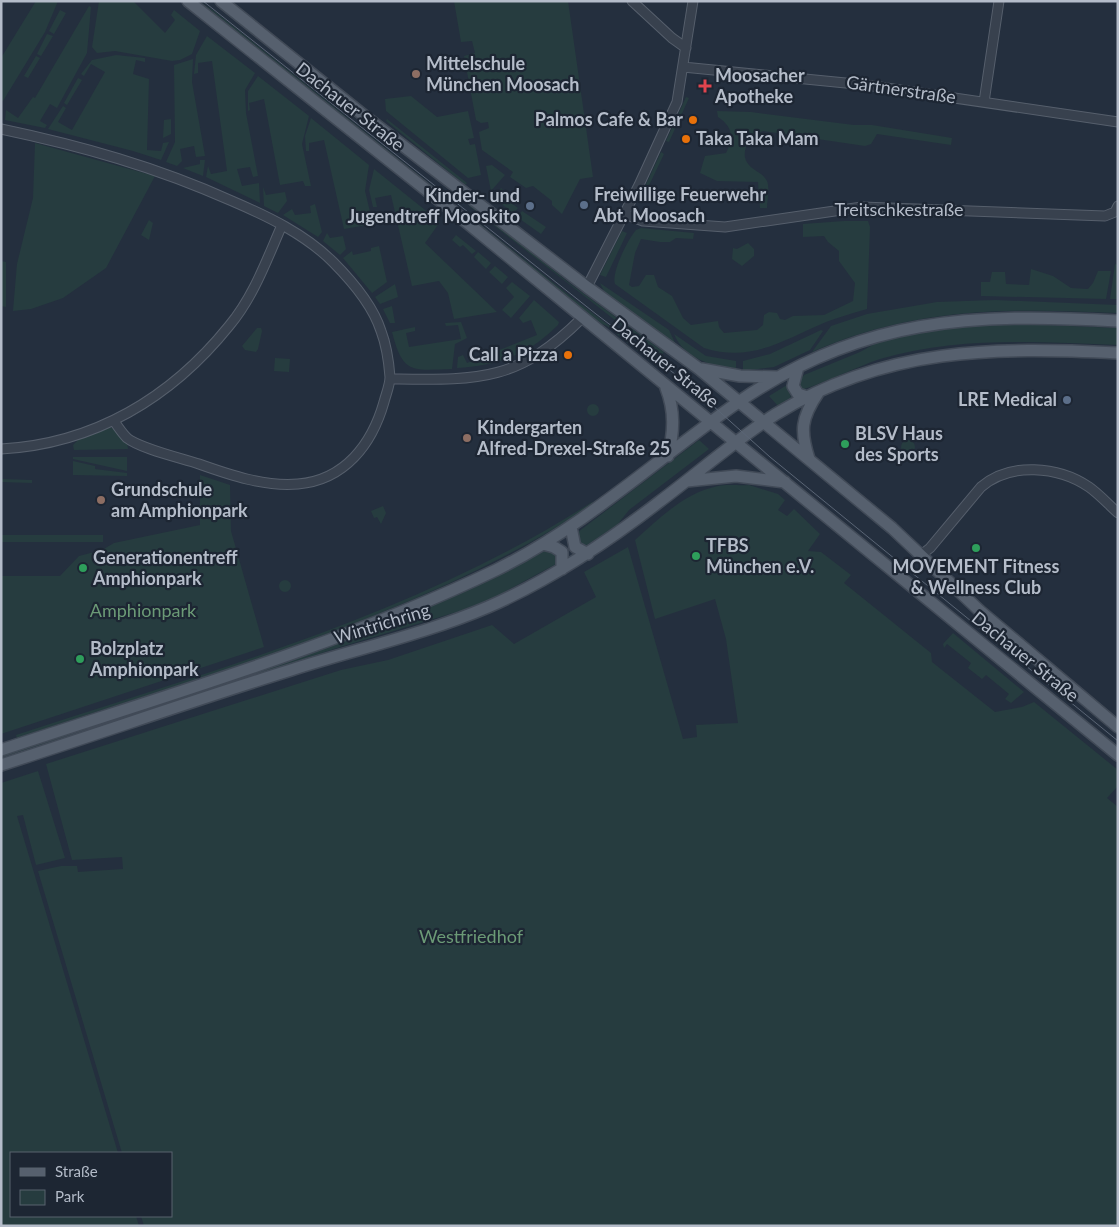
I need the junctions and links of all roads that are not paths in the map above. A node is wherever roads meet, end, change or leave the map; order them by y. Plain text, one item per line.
1 (188, 1) edge
2 (221, 1) edge
3 (632, 1) edge
4 (693, 1) edge
5 (999, 1) edge
6 (686, 48) junction
7 (684, 67) junction
8 (984, 102) junction
9 (1118, 122) edge
10 (1, 129) edge
11 (1116, 209) edge
12 (625, 214) junction
13 (282, 225) junction
14 (587, 287) junction
15 (582, 318) junction
16 (1118, 321) edge
17 (1118, 353) edge
18 (798, 367) junction
19 (698, 368) junction
20 (779, 377) junction
21 (390, 379) junction
22 (665, 386) junction
23 (819, 391) junction
24 (807, 397) junction
25 (739, 402) junction
26 (114, 421) junction
27 (764, 422) junction
28 (711, 423) junction
29 (736, 442) junction
30 (1, 449) edge
31 (668, 456) junction
32 (809, 459) junction
33 (685, 482) junction
34 (787, 483) junction
35 (1116, 508) edge
36 (571, 527) junction
37 (543, 544) junction
38 (588, 554) junction
39 (921, 555) junction
40 (562, 569) junction
41 (1118, 727) edge
42 (1, 750) edge
43 (1118, 754) edge
44 (1, 765) edge

1 - 15 main road, Dachauer Straße
2 - 14 main road, Dachauer Straße
3 - 6 street
4 - 6 street
5 - 8 street
6 - 7 street
7 - 8 street, Gärtnerstraße
7 - 12 street
8 - 9 street, Gärtnerstraße
10 - 13 street
11 - 12 street, Treitschkestraße
12 - 14 street
13 - 21 street
13 - 26 street
14 - 19 main road, Dachauer Straße
15 - 21 street
15 - 22 main road, Dachauer Straße
16 - 18 main road, Wintrichring
17 - 23 main road, Wintrichring
18 - 20 main road, Wintrichring
18 - 24 main road
19 - 20 main road
19 - 25 main road, Dachauer Straße
20 - 25 main road, Wintrichring
21 - 26 street
22 - 28 main road, Dachauer Straße
22 - 31 main road
23 - 24 main road, Wintrichring
23 - 32 main road
24 - 27 main road, Wintrichring
25 - 27 main road, Dachauer Straße
25 - 28 main road, Wintrichring
26 - 30 street
27 - 29 main road, Wintrichring
27 - 32 main road, Dachauer Straße
28 - 29 main road, Dachauer Straße
28 - 31 main road, Wintrichring
29 - 33 main road, Wintrichring
29 - 34 main road, Dachauer Straße
31 - 36 main road, Wintrichring
32 - 39 main road, Dachauer Straße
33 - 34 main road
33 - 38 main road, Wintrichring
34 - 43 main road, Dachauer Straße
35 - 39 street
36 - 37 main road, Wintrichring
36 - 38 main road
37 - 40 main road
37 - 42 main road, Wintrichring
38 - 40 main road, Wintrichring
39 - 41 main road, Dachauer Straße
40 - 44 main road, Wintrichring

